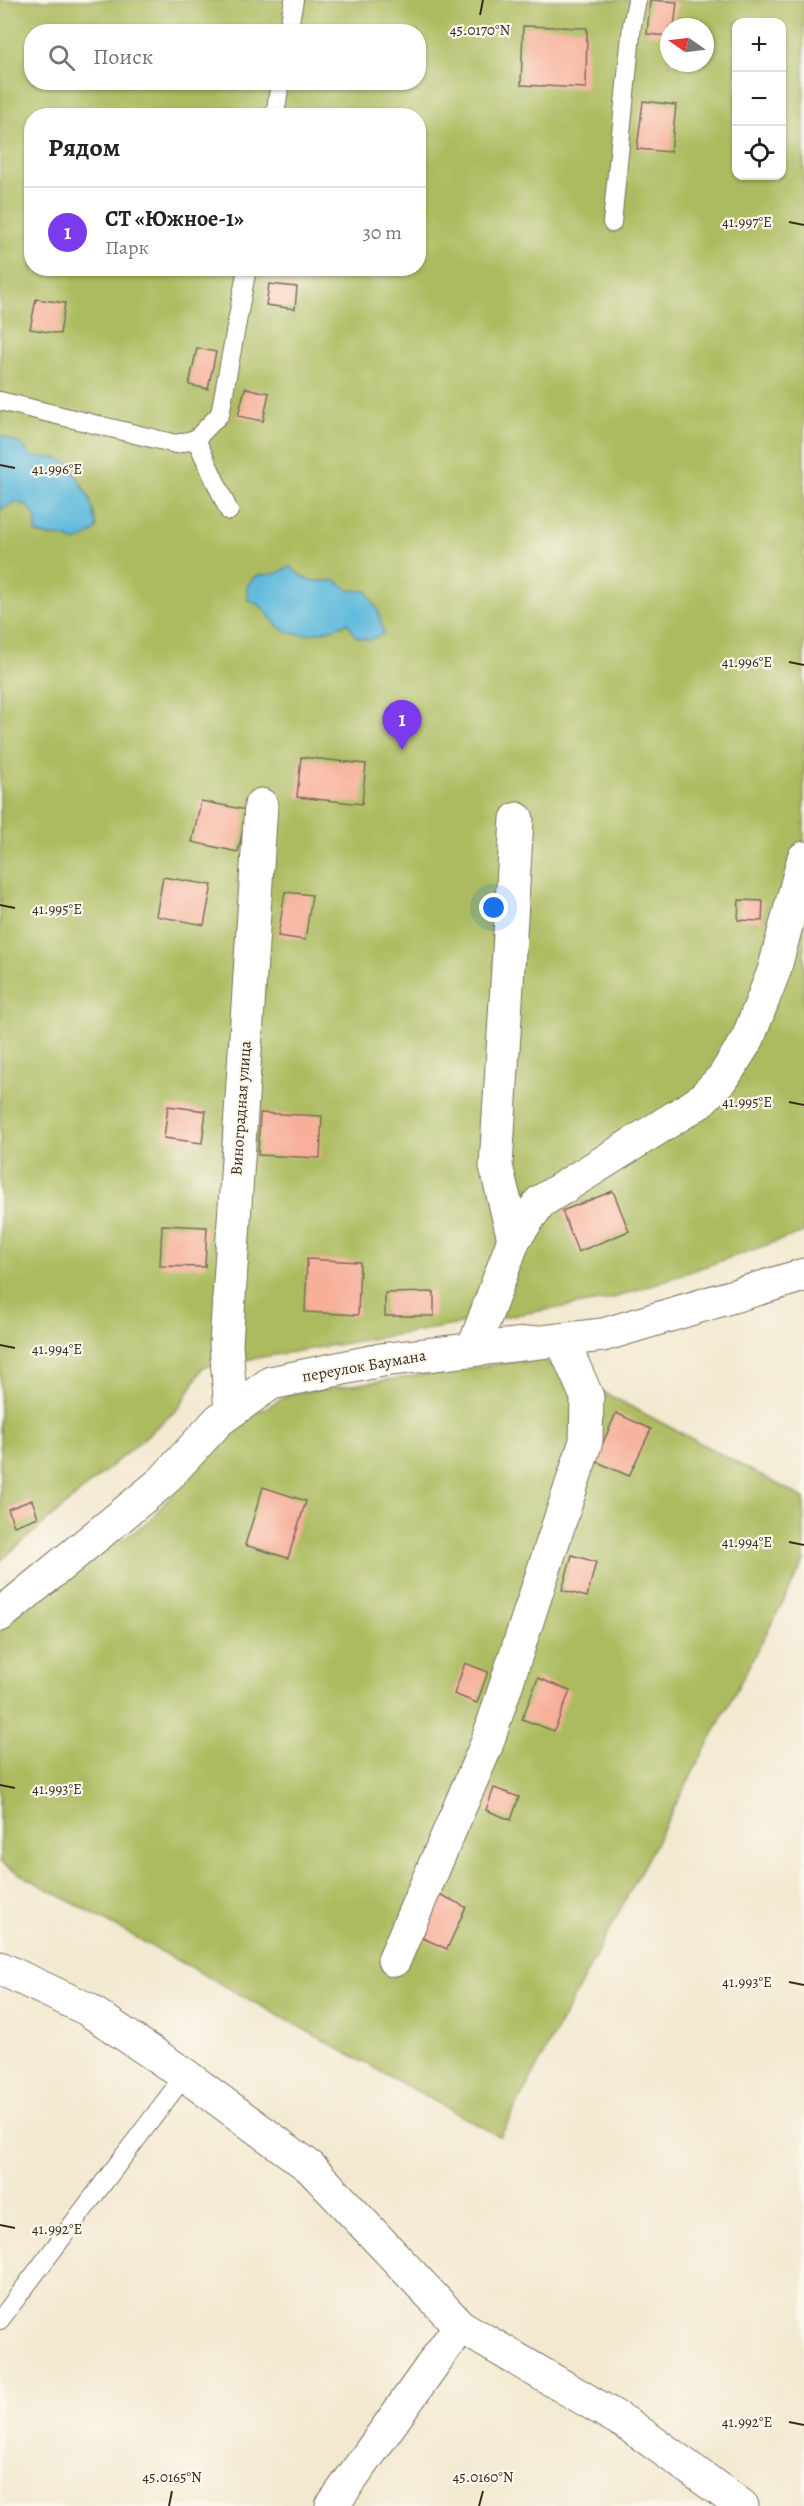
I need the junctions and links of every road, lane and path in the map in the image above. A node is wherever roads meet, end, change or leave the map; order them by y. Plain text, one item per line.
1 (294, 0) edge
2 (637, 0) edge
3 (290, 24) edge
4 (279, 90) edge
5 (276, 108) edge
6 (612, 223) dead end
7 (246, 276) edge
8 (0, 401) edge
9 (196, 439) junction
10 (229, 512) dead end
11 (261, 805) dead end
12 (517, 819) dead end
13 (804, 858) edge
14 (514, 1239) junction
15 (804, 1275) edge
16 (562, 1340) junction
17 (473, 1350) junction
18 (231, 1411) junction
19 (0, 1615) edge
20 (394, 1960) dead end
21 (0, 1968) edge
22 (185, 2075) junction
23 (0, 2320) edge
24 (460, 2326) junction
25 (332, 2506) edge
26 (742, 2506) edge

1 - 3 lane
2 - 6 lane
4 - 5 lane
7 - 9 lane
8 - 9 lane
9 - 10 lane
11 - 18 street, Виноградная улица
12 - 14 street
13 - 14 street
14 - 17 street
15 - 16 street, переулок Баумана
16 - 17 street, переулок Баумана
16 - 20 street
17 - 18 street, переулок Баумана
18 - 19 street, переулок Баумана
21 - 22 street
22 - 23 lane
22 - 24 street
24 - 25 street
24 - 26 street

